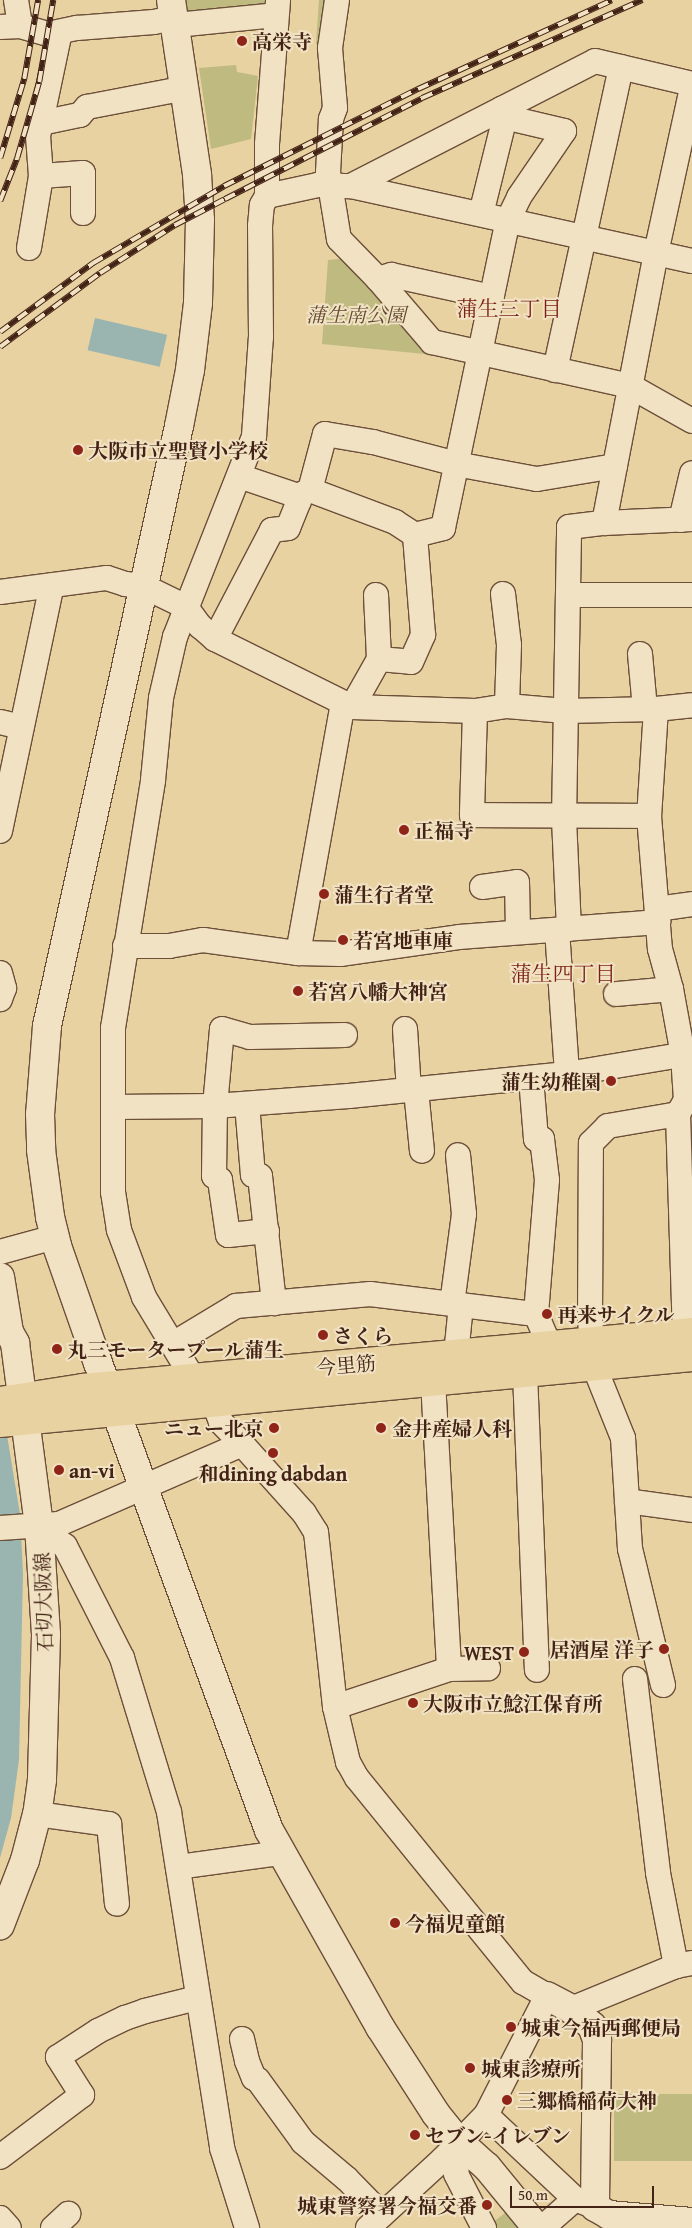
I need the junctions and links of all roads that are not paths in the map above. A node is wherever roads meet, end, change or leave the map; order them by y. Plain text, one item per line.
1 (16, 0) edge
2 (337, 0) edge
3 (277, 8) edge
4 (173, 15) edge
5 (10, 27) edge
6 (60, 32) junction
7 (621, 67) junction
8 (692, 84) edge
9 (692, 88) edge
10 (170, 91) dead end
11 (504, 113) junction
12 (41, 123) junction
13 (41, 176) junction
14 (341, 187) junction
15 (267, 196) junction
16 (83, 213) dead end
17 (482, 214) junction
18 (508, 220) junction
19 (583, 236) junction
20 (29, 248) dead end
21 (656, 253) junction
22 (692, 260) edge
23 (378, 279) junction
24 (492, 298) junction
25 (481, 353) junction
26 (555, 370) junction
27 (630, 386) junction
28 (692, 421) edge
29 (456, 464) junction
30 (615, 466) junction
31 (692, 472) edge
32 (239, 476) junction
33 (304, 493) junction
34 (687, 519) edge
35 (604, 523) junction
36 (415, 535) junction
37 (52, 585) junction
38 (143, 586) junction
39 (0, 592) edge
40 (503, 594) dead end
41 (376, 595) dead end
42 (568, 595) junction
43 (692, 595) edge
44 (186, 607) junction
45 (215, 639) junction
46 (640, 654) dead end
47 (380, 659) junction
48 (348, 705) junction
49 (692, 705) edge
50 (507, 706) junction
51 (650, 709) junction
52 (475, 711) junction
53 (565, 711) junction
54 (11, 724) edge
55 (564, 814) junction
56 (649, 816) junction
57 (0, 831) edge
58 (482, 887) dead end
59 (692, 904) edge
60 (657, 916) junction
61 (563, 930) junction
62 (518, 931) junction
63 (125, 946) junction
64 (298, 953) junction
65 (0, 973) edge
66 (671, 989) junction
67 (616, 994) dead end
68 (0, 999) edge
69 (405, 1029) dead end
70 (345, 1035) dead end
71 (687, 1054) edge
72 (567, 1074) junction
73 (531, 1078) junction
74 (412, 1090) junction
75 (247, 1104) junction
76 (685, 1104) edge
77 (215, 1106) junction
78 (113, 1107) junction
79 (422, 1151) dead end
80 (458, 1155) dead end
81 (267, 1231) junction
82 (55, 1237) junction
83 (0, 1252) edge
84 (0, 1277) edge
85 (274, 1303) junction
86 (457, 1305) junction
87 (536, 1314) junction
88 (690, 1341) edge
89 (173, 1344) junction
90 (548, 1345) junction
91 (593, 1353) junction
92 (456, 1354) junction
93 (525, 1373) junction
94 (194, 1380) junction
95 (433, 1381) junction
96 (107, 1386) junction
97 (214, 1402) junction
98 (10, 1410) edge
99 (116, 1412) junction
100 (242, 1444) junction
101 (144, 1487) junction
102 (627, 1502) junction
103 (692, 1510) edge
104 (32, 1526) junction
105 (0, 1528) edge
106 (488, 1668) dead end
107 (449, 1669) junction
108 (537, 1670) dead end
109 (636, 1680) dead end
110 (663, 1685) dead end
111 (335, 1707) junction
112 (37, 1814) junction
113 (280, 1853) junction
114 (178, 1868) junction
115 (117, 1904) dead end
116 (0, 1925) edge
117 (684, 1964) edge
118 (547, 1996) junction
119 (197, 1998) junction
120 (571, 2009) junction
121 (209, 2056) junction
122 (486, 2114) junction
123 (459, 2142) junction
124 (0, 2157) edge
125 (597, 2212) edge
126 (375, 2221) edge
127 (678, 2224) edge
128 (247, 2228) edge
129 (484, 2228) edge
130 (537, 2228) edge
131 (542, 2228) edge

1 - 5 street
2 - 14 street
3 - 4 street
3 - 15 street
4 - 6 street
4 - 38 street
5 - 6 street
6 - 12 street
7 - 8 street
7 - 11 street
7 - 19 street
9 - 21 street
10 - 12 street
11 - 14 street
11 - 17 street
11 - 18 street
12 - 13 street
13 - 16 street
13 - 20 street
14 - 15 street
14 - 17 street
14 - 23 street
15 - 32 street
17 - 18 street
18 - 19 street
18 - 24 street
19 - 21 street
19 - 26 street
21 - 22 street
21 - 27 street
23 - 24 street
23 - 25 street
24 - 25 street
25 - 26 street
25 - 29 street
26 - 27 street
27 - 28 street
27 - 30 street
29 - 30 street
29 - 33 street
29 - 36 street
30 - 35 street
31 - 34 street
32 - 33 street
32 - 44 street
33 - 36 street
33 - 45 street
34 - 35 street
35 - 42 street
36 - 47 street
37 - 38 street
37 - 39 street
37 - 54 street
38 - 44 street
38 - 82 street
40 - 50 street
41 - 47 street
42 - 43 street
42 - 53 street
44 - 45 street
44 - 63 street
45 - 48 street
46 - 51 street
47 - 48 street
48 - 52 street
48 - 64 street
49 - 51 street
50 - 52 street
50 - 53 street
51 - 53 street
51 - 56 street
52 - 55 street
53 - 55 street
54 - 57 street
55 - 56 street
55 - 61 street
56 - 60 street
58 - 62 street
59 - 60 street
60 - 61 street
60 - 66 street
61 - 62 street
61 - 72 street
62 - 64 street
63 - 64 street
63 - 78 street
65 - 68 street
66 - 67 street
66 - 71 street
69 - 74 street
70 - 77 street
71 - 72 street
71 - 76 street
72 - 73 street
73 - 74 street
73 - 87 street
74 - 75 street
74 - 79 street
75 - 77 street
75 - 81 street
76 - 88 street
76 - 91 street
77 - 78 street
77 - 81 street
78 - 89 street
80 - 86 street
81 - 85 street
82 - 83 street
82 - 96 street
84 - 98 street, 石切大阪線
85 - 86 street
85 - 89 street
86 - 87 street
86 - 92 street
87 - 90 street
88 - 91 main road, 今里筋
89 - 94 street
90 - 91 main road, 今里筋
90 - 92 main road, 今里筋
91 - 93 main road, 今里筋
91 - 102 street
92 - 94 main road, 今里筋
93 - 95 main road, 今里筋
93 - 108 street
94 - 96 main road, 今里筋
94 - 97 street
95 - 97 main road, 今里筋
95 - 107 street
96 - 98 main road, 今里筋
96 - 99 street
97 - 99 main road, 今里筋
97 - 100 street
98 - 99 main road, 今里筋
98 - 104 street, 石切大阪線
99 - 101 street
100 - 101 street
100 - 111 street
101 - 104 street
101 - 113 street
102 - 103 street
102 - 110 street
104 - 105 street
104 - 112 street, 石切大阪線
104 - 114 street
106 - 107 street
107 - 111 street
109 - 117 street
111 - 118 street
112 - 115 street
112 - 116 street, 石切大阪線
113 - 114 street
113 - 123 street
114 - 119 street
117 - 120 street
118 - 120 street
118 - 122 street
119 - 121 street
119 - 124 street
120 - 125 street
121 - 126 street
121 - 128 street
122 - 123 street
122 - 125 street
123 - 126 street
123 - 129 street
123 - 130 street
125 - 127 street
125 - 131 street

